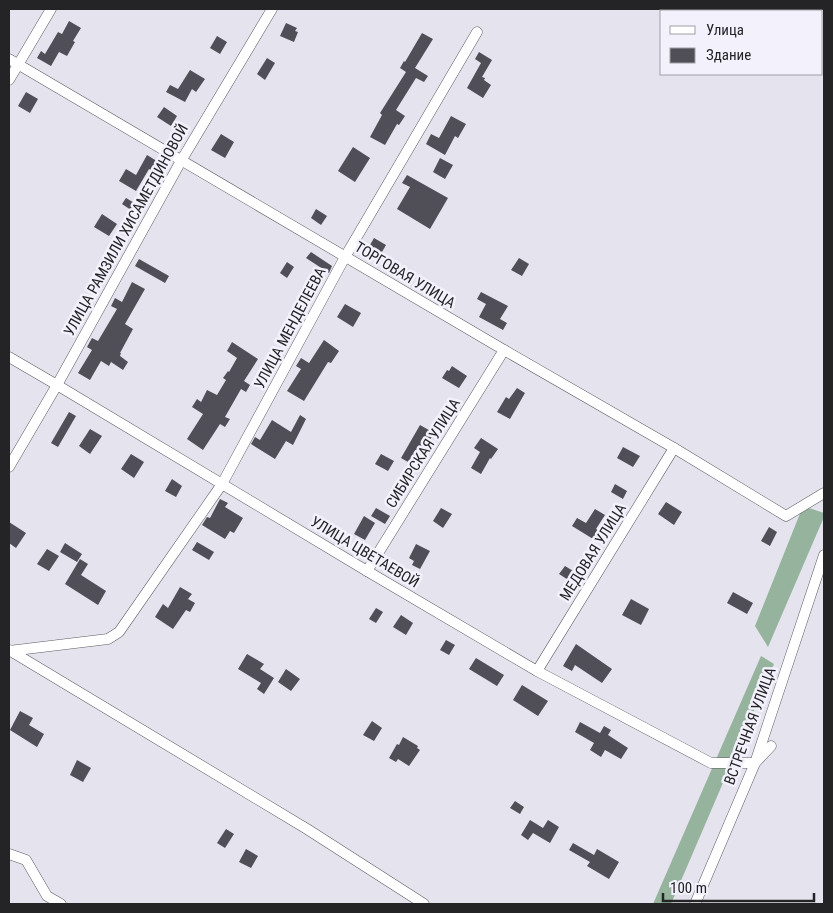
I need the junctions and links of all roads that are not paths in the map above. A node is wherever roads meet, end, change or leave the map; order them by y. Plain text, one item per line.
1 (51, 9) edge
2 (272, 9) edge
3 (477, 32) dead end
4 (13, 62) edge
5 (9, 80) edge
6 (181, 161) junction
7 (346, 257) junction
8 (504, 350) junction
9 (9, 357) edge
10 (57, 384) junction
11 (674, 448) junction
12 (9, 467) edge
13 (222, 484) junction
14 (824, 493) edge
15 (824, 555) edge
16 (367, 571) junction
17 (9, 650) edge
18 (537, 671) junction
19 (771, 746) dead end
20 (754, 763) junction
21 (9, 854) edge
22 (61, 904) edge
23 (424, 904) edge
24 (695, 904) edge

1 - 4 street
2 - 6 street, УЛИЦА РАМЗИЛИ ХИСАМЕТДИНОВОЙ
3 - 7 street, УЛИЦА МЕНДЕЛЕЕВА
4 - 5 street
4 - 6 street, ТОРГОВАЯ УЛИЦА
6 - 7 street, ТОРГОВАЯ УЛИЦА
6 - 10 street, УЛИЦА РАМЗИЛИ ХИСАМЕТДИНОВОЙ
7 - 8 street, ТОРГОВАЯ УЛИЦА
7 - 13 street, УЛИЦА МЕНДЕЛЕЕВА
8 - 11 street, ТОРГОВАЯ УЛИЦА
8 - 16 street, СИБИРСКАЯ УЛИЦА
9 - 10 street, УЛИЦА ЦВЕТАЕВОЙ
10 - 12 street, УЛИЦА РАМЗИЛИ ХИСАМЕТДИНОВОЙ
10 - 13 street, УЛИЦА ЦВЕТАЕВОЙ
11 - 14 street, ТОРГОВАЯ УЛИЦА
11 - 18 street, МЕДОВАЯ УЛИЦА
13 - 16 street, УЛИЦА ЦВЕТАЕВОЙ
13 - 17 street, УЛИЦА МЕНДЕЛЕЕВА
15 - 20 street, ВСТРЕЧНАЯ УЛИЦА
16 - 18 street, УЛИЦА ЦВЕТАЕВОЙ
17 - 23 street
18 - 20 street, УЛИЦА ЦВЕТАЕВОЙ
19 - 20 street
20 - 24 street, ВСТРЕЧНАЯ УЛИЦА
21 - 22 street

